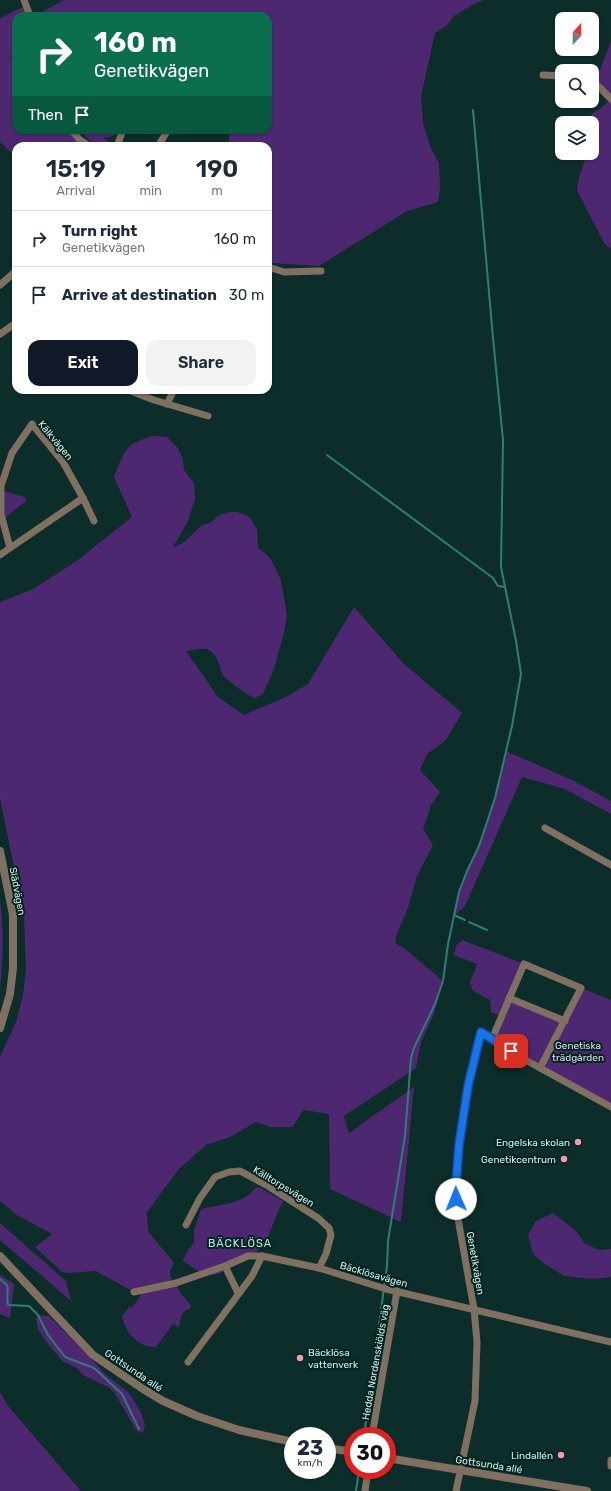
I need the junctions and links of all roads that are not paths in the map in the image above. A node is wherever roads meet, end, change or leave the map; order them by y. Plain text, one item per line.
1 (24, 0) edge
2 (28, 12) edge
3 (543, 75) dead end
4 (555, 76) edge
5 (599, 86) edge
6 (611, 99) edge
7 (75, 134) edge
8 (83, 142) edge
9 (272, 268) edge
10 (321, 272) dead end
11 (12, 274) edge
12 (0, 285) edge
13 (12, 326) edge
14 (0, 334) edge
15 (139, 394) edge
16 (172, 394) edge
17 (167, 404) junction
18 (208, 416) dead end
19 (83, 498) junction
20 (94, 521) dead end
21 (10, 548) junction
22 (0, 555) edge
23 (545, 828) dead end
24 (0, 852) edge
25 (611, 865) edge
26 (509, 998) junction
27 (565, 1021) junction
28 (0, 1028) edge
29 (492, 1039) junction
30 (540, 1068) junction
31 (611, 1107) edge
32 (186, 1225) dead end
33 (0, 1256) edge
34 (262, 1256) junction
35 (225, 1266) junction
36 (319, 1268) junction
37 (397, 1291) junction
38 (134, 1292) dead end
39 (238, 1293) junction
40 (474, 1310) junction
41 (611, 1342) edge
42 (188, 1362) dead end
43 (374, 1427) edge
44 (284, 1440) edge
45 (396, 1459) edge
46 (611, 1460) edge
47 (611, 1466) edge
48 (460, 1470) junction
49 (367, 1479) edge
50 (365, 1491) edge
51 (456, 1491) edge
52 (587, 1491) edge

1 - 2 street
3 - 4 street
5 - 6 street
7 - 8 street
9 - 10 street
11 - 12 street
13 - 14 street
15 - 17 street
16 - 17 street
17 - 18 street
19 - 20 street, Kälkvägen
19 - 21 street
19 - 21 street, Kälkvägen
21 - 22 street
23 - 25 street
24 - 28 street, Slädvägen
26 - 27 street
26 - 27 street
26 - 29 street
27 - 30 street
29 - 30 street
29 - 40 street, Genetikvägen
30 - 31 street
32 - 36 street, Källtorpsvägen
33 - 44 street, Gottsunda allé
34 - 35 street, Bäcklösavägen
34 - 36 street, Bäcklösavägen
34 - 39 street
35 - 38 street, Bäcklösavägen
35 - 39 street
36 - 37 street, Bäcklösavägen
37 - 40 street, Bäcklösavägen
37 - 43 street, Hedda Nordenskiölds väg
39 - 42 street
40 - 41 street, Bäcklösavägen
40 - 48 street, Genetikvägen
45 - 48 street, Gottsunda allé
46 - 47 street
48 - 51 street, Genetikvägen
48 - 52 street, Gottsunda allé
49 - 50 street

